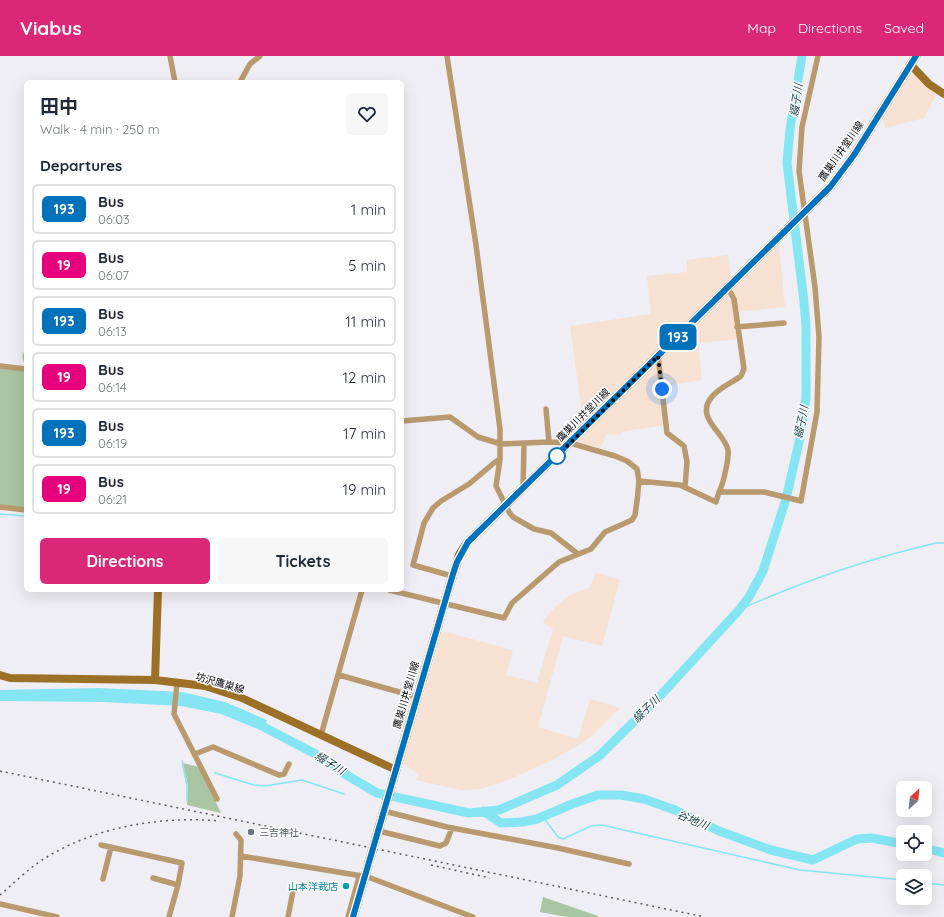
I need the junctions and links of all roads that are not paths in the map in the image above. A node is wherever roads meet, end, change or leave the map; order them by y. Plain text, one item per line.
1 (170, 56) edge
2 (260, 56) edge
3 (447, 56) edge
4 (818, 56) edge
5 (916, 56) edge
6 (910, 64) junction
7 (176, 80) edge
8 (241, 80) edge
9 (944, 94) edge
10 (804, 213) junction
11 (728, 288) junction
12 (784, 323) dead end
13 (737, 328) junction
14 (658, 356) junction
15 (0, 366) edge
16 (24, 369) edge
17 (546, 410) dead end
18 (404, 421) edge
19 (549, 442) junction
20 (570, 443) junction
21 (501, 444) junction
22 (524, 444) junction
23 (500, 460) junction
24 (639, 480) junction
25 (685, 487) junction
26 (523, 489) junction
27 (719, 492) junction
28 (505, 506) junction
29 (0, 507) edge
30 (24, 510) edge
31 (578, 554) junction
32 (452, 576) junction
33 (158, 592) edge
34 (361, 592) edge
35 (397, 592) edge
36 (444, 604) junction
37 (0, 675) edge
38 (339, 675) junction
39 (155, 680) junction
40 (177, 685) junction
41 (417, 697) junction
42 (321, 735) junction
43 (195, 754) junction
44 (289, 764) dead end
45 (396, 770) junction
46 (217, 799) dead end
47 (385, 809) junction
48 (452, 828) junction
49 (380, 832) junction
50 (236, 834) dead end
51 (101, 845) dead end
52 (111, 847) junction
53 (241, 856) junction
54 (629, 864) dead end
55 (359, 877) junction
56 (368, 877) junction
57 (153, 878) dead end
58 (103, 879) dead end
59 (178, 884) junction
60 (293, 891) dead end
61 (0, 904) edge
62 (54, 917) edge
63 (169, 917) edge
64 (233, 917) edge
65 (288, 917) edge
66 (348, 917) edge
67 (353, 917) edge
68 (358, 917) edge
69 (473, 917) edge

1 - 7 street
2 - 8 street
3 - 21 street
4 - 10 street
5 - 6 main road, 鷹巣川井堂川線
6 - 9 main road
6 - 10 main road, 鷹巣川井堂川線
10 - 11 main road, 鷹巣川井堂川線
10 - 27 street
11 - 13 street
11 - 14 main road, 鷹巣川井堂川線
12 - 13 street
13 - 27 street
14 - 20 main road, 鷹巣川井堂川線
14 - 25 street
15 - 16 street
17 - 19 street
18 - 21 street
19 - 20 street
19 - 22 street
20 - 24 street
20 - 26 main road, 鷹巣川井堂川線
21 - 22 street
21 - 23 street
22 - 26 street
23 - 28 street
23 - 32 street
24 - 25 street
24 - 31 street
25 - 27 street
26 - 28 main road, 鷹巣川井堂川線
28 - 31 street
28 - 32 main road, 鷹巣川井堂川線
29 - 30 street
31 - 36 street
32 - 36 main road, 鷹巣川井堂川線
33 - 39 main road
34 - 38 street
35 - 36 street
36 - 41 main road, 鷹巣川井堂川線
37 - 39 main road, 坊沢鷹巣線
38 - 41 street
38 - 42 street
39 - 40 main road, 坊沢鷹巣線
40 - 42 main road, 坊沢鷹巣線
40 - 43 street
41 - 45 main road, 鷹巣川井堂川線
42 - 45 main road, 坊沢鷹巣線
43 - 44 street
43 - 46 street
45 - 47 main road, 鷹巣川井堂川線
47 - 48 street
47 - 49 main road, 鷹巣川井堂川線
48 - 49 street
48 - 54 street
49 - 67 main road, 鷹巣川井堂川線
50 - 53 street
51 - 52 street
52 - 58 street
52 - 59 street
53 - 55 street
53 - 64 street
55 - 56 street
55 - 66 street
56 - 68 street
56 - 69 street
57 - 59 street
59 - 63 street
60 - 65 street
61 - 62 street

